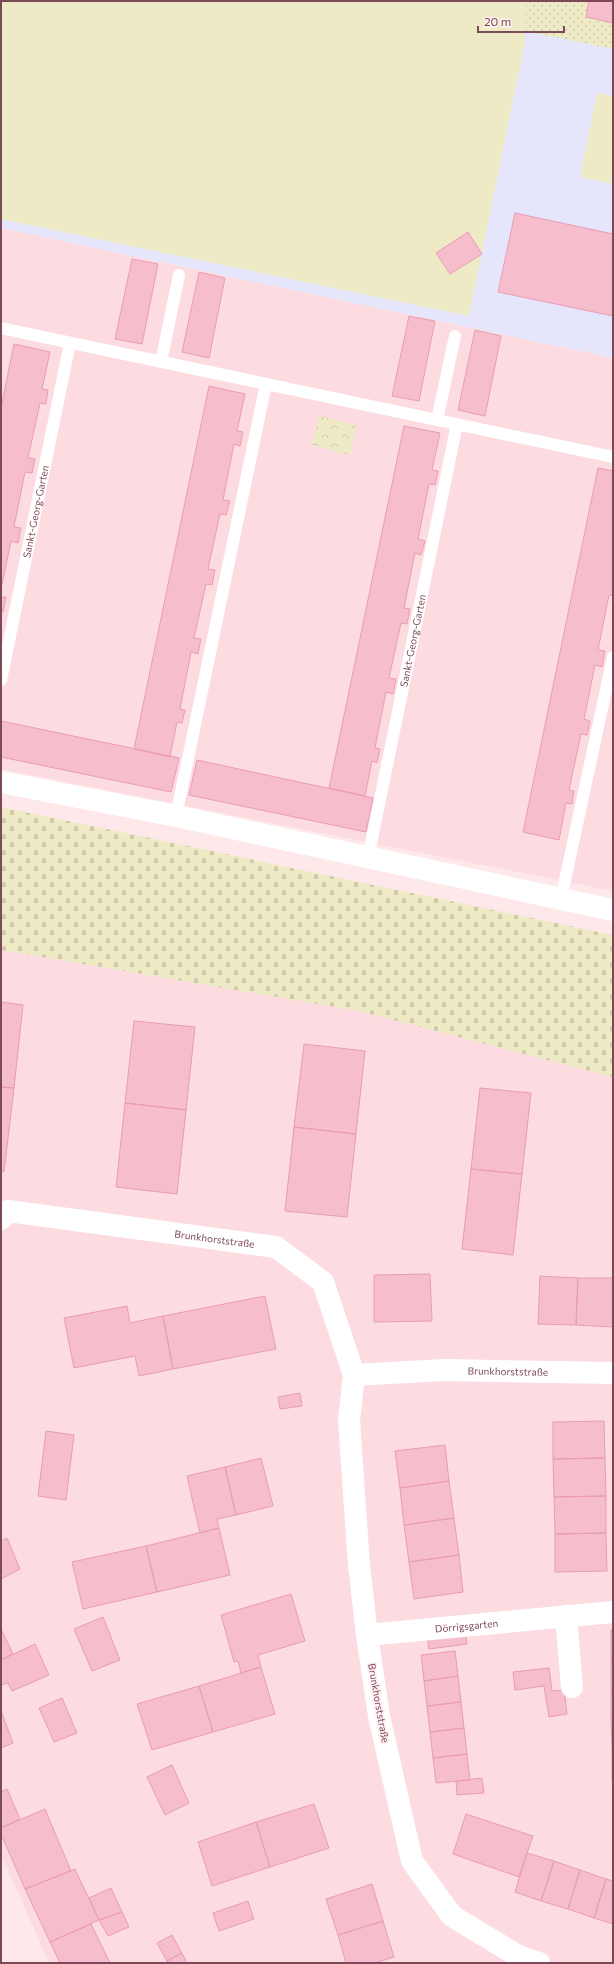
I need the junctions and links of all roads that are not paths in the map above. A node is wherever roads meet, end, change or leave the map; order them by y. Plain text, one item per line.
1 (179, 275) dead end
2 (1, 328) edge
3 (455, 336) dead end
4 (70, 343) junction
5 (161, 362) junction
6 (266, 384) junction
7 (437, 420) junction
8 (457, 424) junction
9 (613, 457) edge
10 (613, 657) edge
11 (1, 680) edge
12 (1, 782) edge
13 (176, 816) junction
14 (368, 858) junction
15 (562, 898) junction
16 (613, 910) edge
17 (1, 1219) edge
18 (613, 1373) edge
19 (354, 1375) junction
20 (613, 1612) edge
21 (566, 1616) junction
22 (367, 1635) junction
23 (572, 1687) dead end
24 (539, 1963) edge

1 - 5 lane
2 - 4 lane
3 - 7 lane
4 - 5 lane
4 - 11 lane, Sankt-Georg-Garten
5 - 6 lane
6 - 7 lane
6 - 13 lane
7 - 8 lane
8 - 9 lane
8 - 14 lane, Sankt-Georg-Garten
10 - 15 lane
12 - 13 street
13 - 14 street
14 - 15 street
15 - 16 street
17 - 19 street, Brunkhorststraße
18 - 19 street, Brunkhorststraße
19 - 22 street, Brunkhorststraße
20 - 21 street, Dörrigsgarten
21 - 22 street, Dörrigsgarten
21 - 23 street
22 - 24 street, Brunkhorststraße

